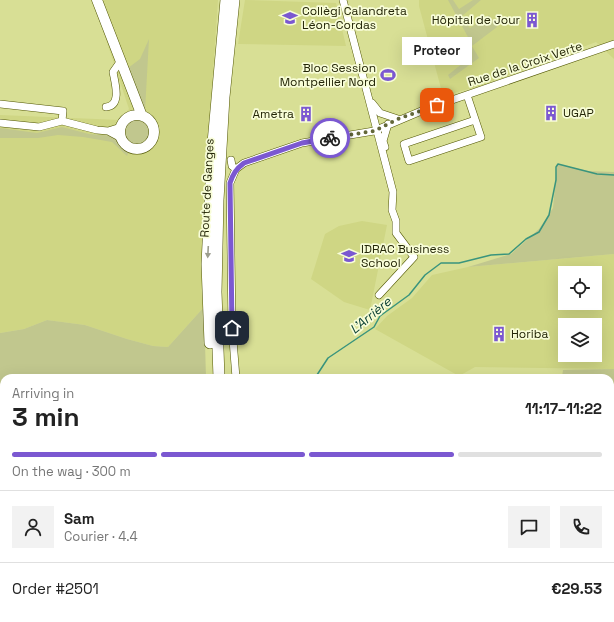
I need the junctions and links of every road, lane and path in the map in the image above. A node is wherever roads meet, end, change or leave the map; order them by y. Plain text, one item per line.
1 (97, 0) edge
2 (225, 0) edge
3 (234, 0) edge
4 (238, 0) edge
5 (343, 0) edge
6 (232, 30) junction
7 (614, 44) edge
8 (120, 62) junction
9 (467, 95) junction
10 (371, 102) junction
11 (0, 104) edge
12 (106, 107) dead end
13 (137, 116) junction
14 (398, 119) junction
15 (475, 120) junction
16 (62, 121) junction
17 (0, 123) edge
18 (388, 124) junction
19 (121, 127) junction
20 (376, 129) junction
21 (108, 131) junction
22 (121, 138) junction
23 (385, 159) junction
24 (231, 160) dead end
25 (236, 169) junction
26 (379, 294) dead end
27 (212, 374) edge
28 (219, 374) edge
29 (236, 374) edge

1 - 8 street
2 -> 27 main road, Route de Ganges
3 - 6 main road, Route de Ganges
4 - 6 main road
5 - 10 street
6 - 28 main road, Route de Ganges
7 - 9 street, Rue de la Croix Verte
8 - 12 street
8 - 13 street
9 - 14 street, Rue de la Croix Verte
9 - 15 street
10 - 14 street
10 - 20 street
11 - 16 street
13 - 19 street
13 - 22 street
14 - 18 street, Rue de la Croix Verte
15 - 15 street
16 - 17 street
16 - 21 street
18 - 20 street, Rue de la Croix Verte
18 - 23 street
19 - 21 street
19 - 22 street
20 - 23 street
20 - 25 street, Rue de la Croix Verte
21 - 22 street
23 - 26 street
24 - 25 street
25 - 29 street

